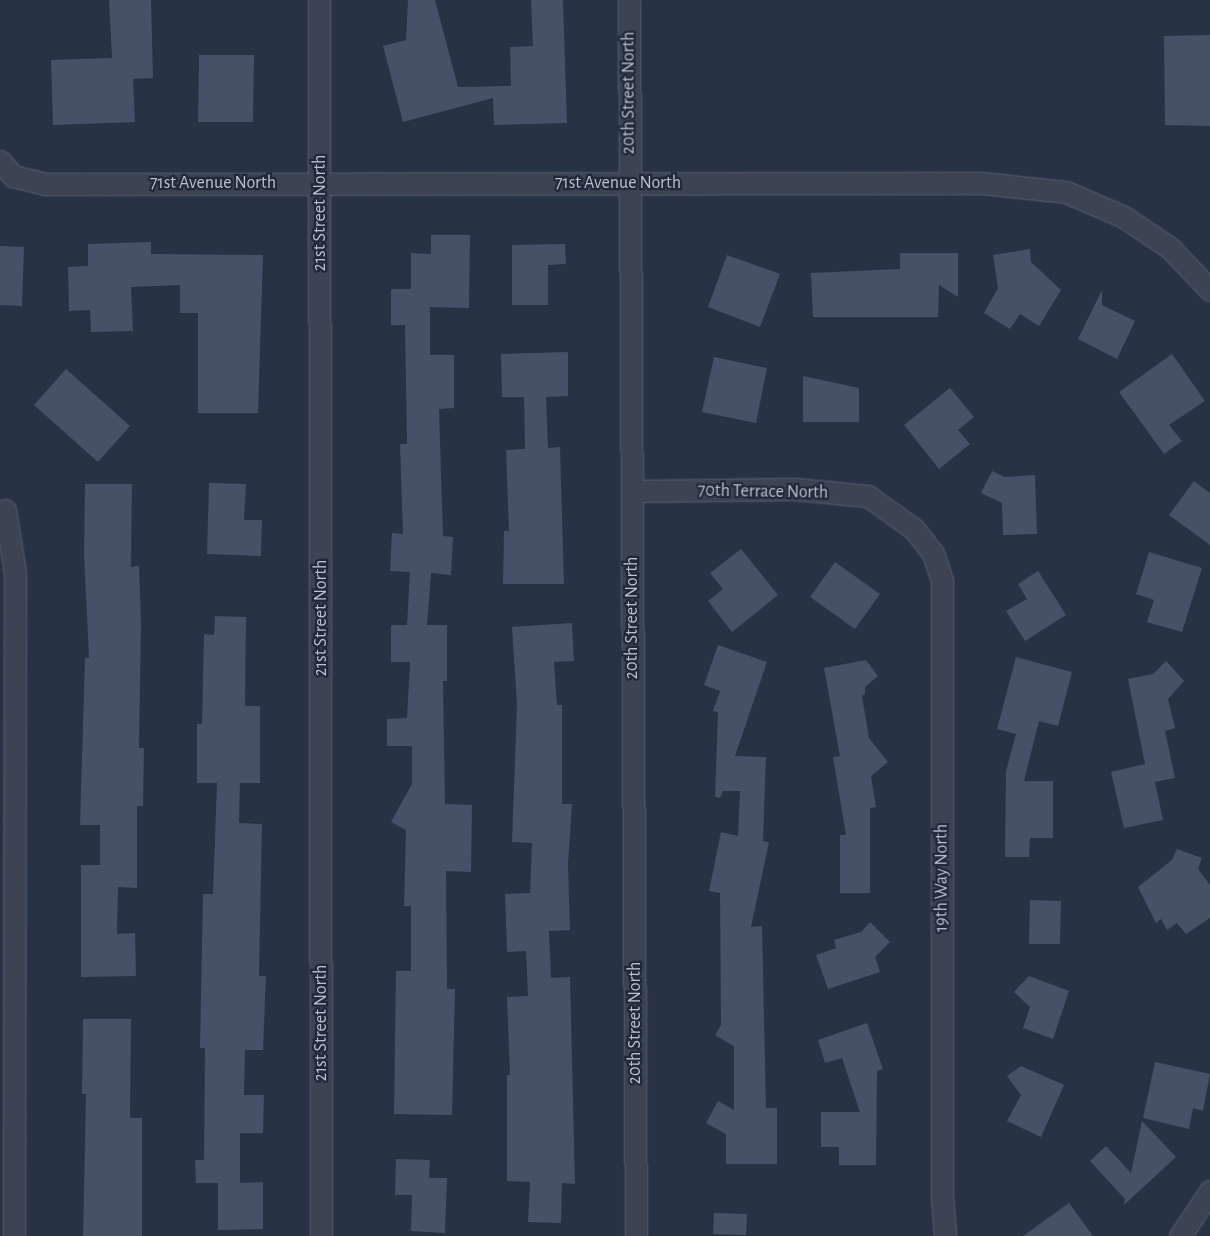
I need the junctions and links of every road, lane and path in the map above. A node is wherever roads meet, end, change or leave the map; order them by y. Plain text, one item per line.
1 (319, 0) edge
2 (629, 0) edge
3 (0, 161) edge
4 (321, 183) junction
5 (630, 183) junction
6 (1210, 290) edge
7 (632, 491) junction
8 (5, 510) dead end
9 (914, 529) joint
10 (7, 1148) edge
11 (1210, 1191) edge
12 (14, 1236) edge
13 (321, 1236) edge
14 (636, 1236) edge
15 (945, 1236) edge
16 (1180, 1236) edge

1 - 4 street, 21st Street North
2 - 5 street, 20th Street North
3 - 4 street, 71st Avenue North
4 - 5 street, 71st Avenue North
4 - 13 street, 21st Street North
5 - 6 street, 71st Avenue North
5 - 7 street, 20th Street North
7 - 9 street, 70th Terrace North
7 - 14 street, 20th Street North
8 - 10 street
9 - 15 street, 19th Way North
10 - 12 street
11 - 16 street

